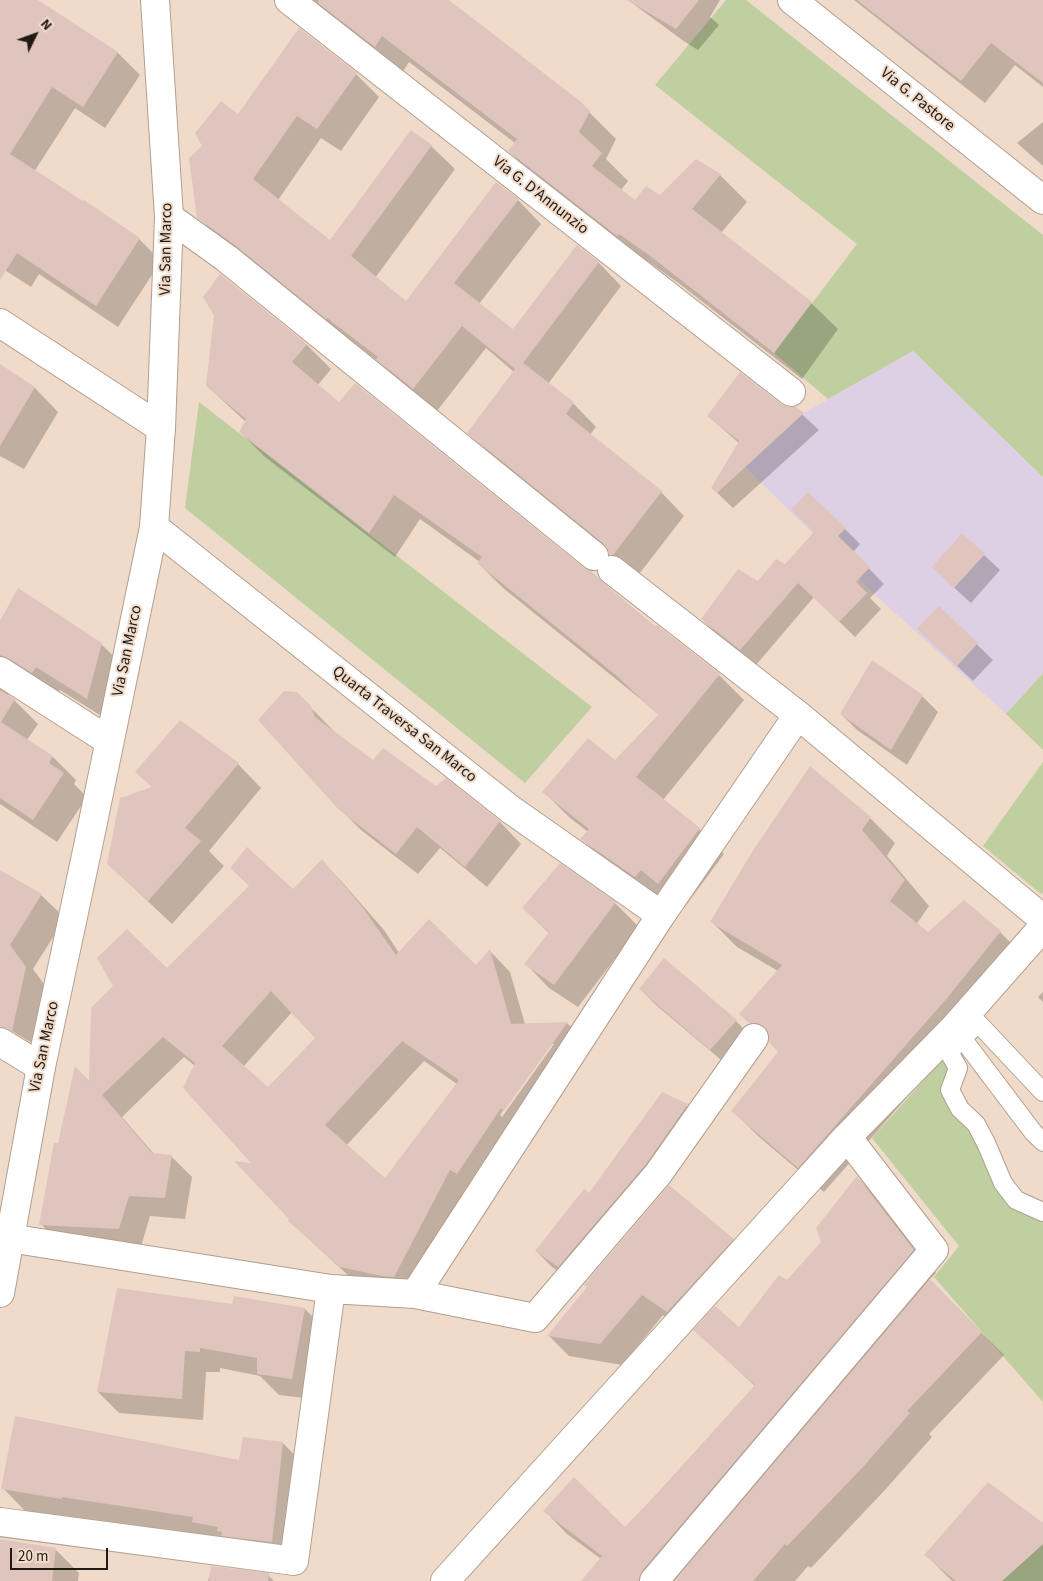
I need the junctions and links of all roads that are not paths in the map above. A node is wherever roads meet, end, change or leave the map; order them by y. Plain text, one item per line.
1 (154, 0) edge
2 (289, 0) edge
3 (792, 0) edge
4 (1043, 200) edge
5 (169, 217) junction
6 (0, 323) edge
7 (791, 392) dead end
8 (161, 428) junction
9 (154, 526) junction
10 (0, 670) edge
11 (798, 715) junction
12 (110, 741) junction
13 (661, 916) junction
14 (1043, 919) edge
15 (1043, 927) edge
16 (954, 1028) junction
17 (754, 1038) dead end
18 (0, 1042) edge
19 (40, 1067) junction
20 (1043, 1092) edge
21 (847, 1137) junction
22 (1043, 1142) edge
23 (1043, 1212) edge
24 (9, 1238) junction
25 (331, 1289) junction
26 (0, 1293) edge
27 (415, 1294) junction
28 (0, 1522) edge
29 (445, 1581) edge
30 (654, 1581) edge

1 - 5 street, Via San Marco
2 - 7 street, Via G. D'Annunzio
3 - 4 street, Via G. Pastore
5 - 8 street, Via San Marco
5 - 11 street
6 - 8 street
8 - 9 street, Via San Marco
9 - 12 street, Via San Marco
9 - 13 street, Quarta Traversa San Marco
10 - 12 street
11 - 13 street
11 - 14 street
12 - 19 street, Via San Marco
13 - 27 street
15 - 16 street
16 - 21 street
16 - 22 lane
17 - 27 street
18 - 19 street
19 - 24 street, Via San Marco
20 - 23 lane
21 - 29 street
21 - 30 street
24 - 25 street
24 - 26 street, Via San Marco
25 - 27 street
25 - 28 street

